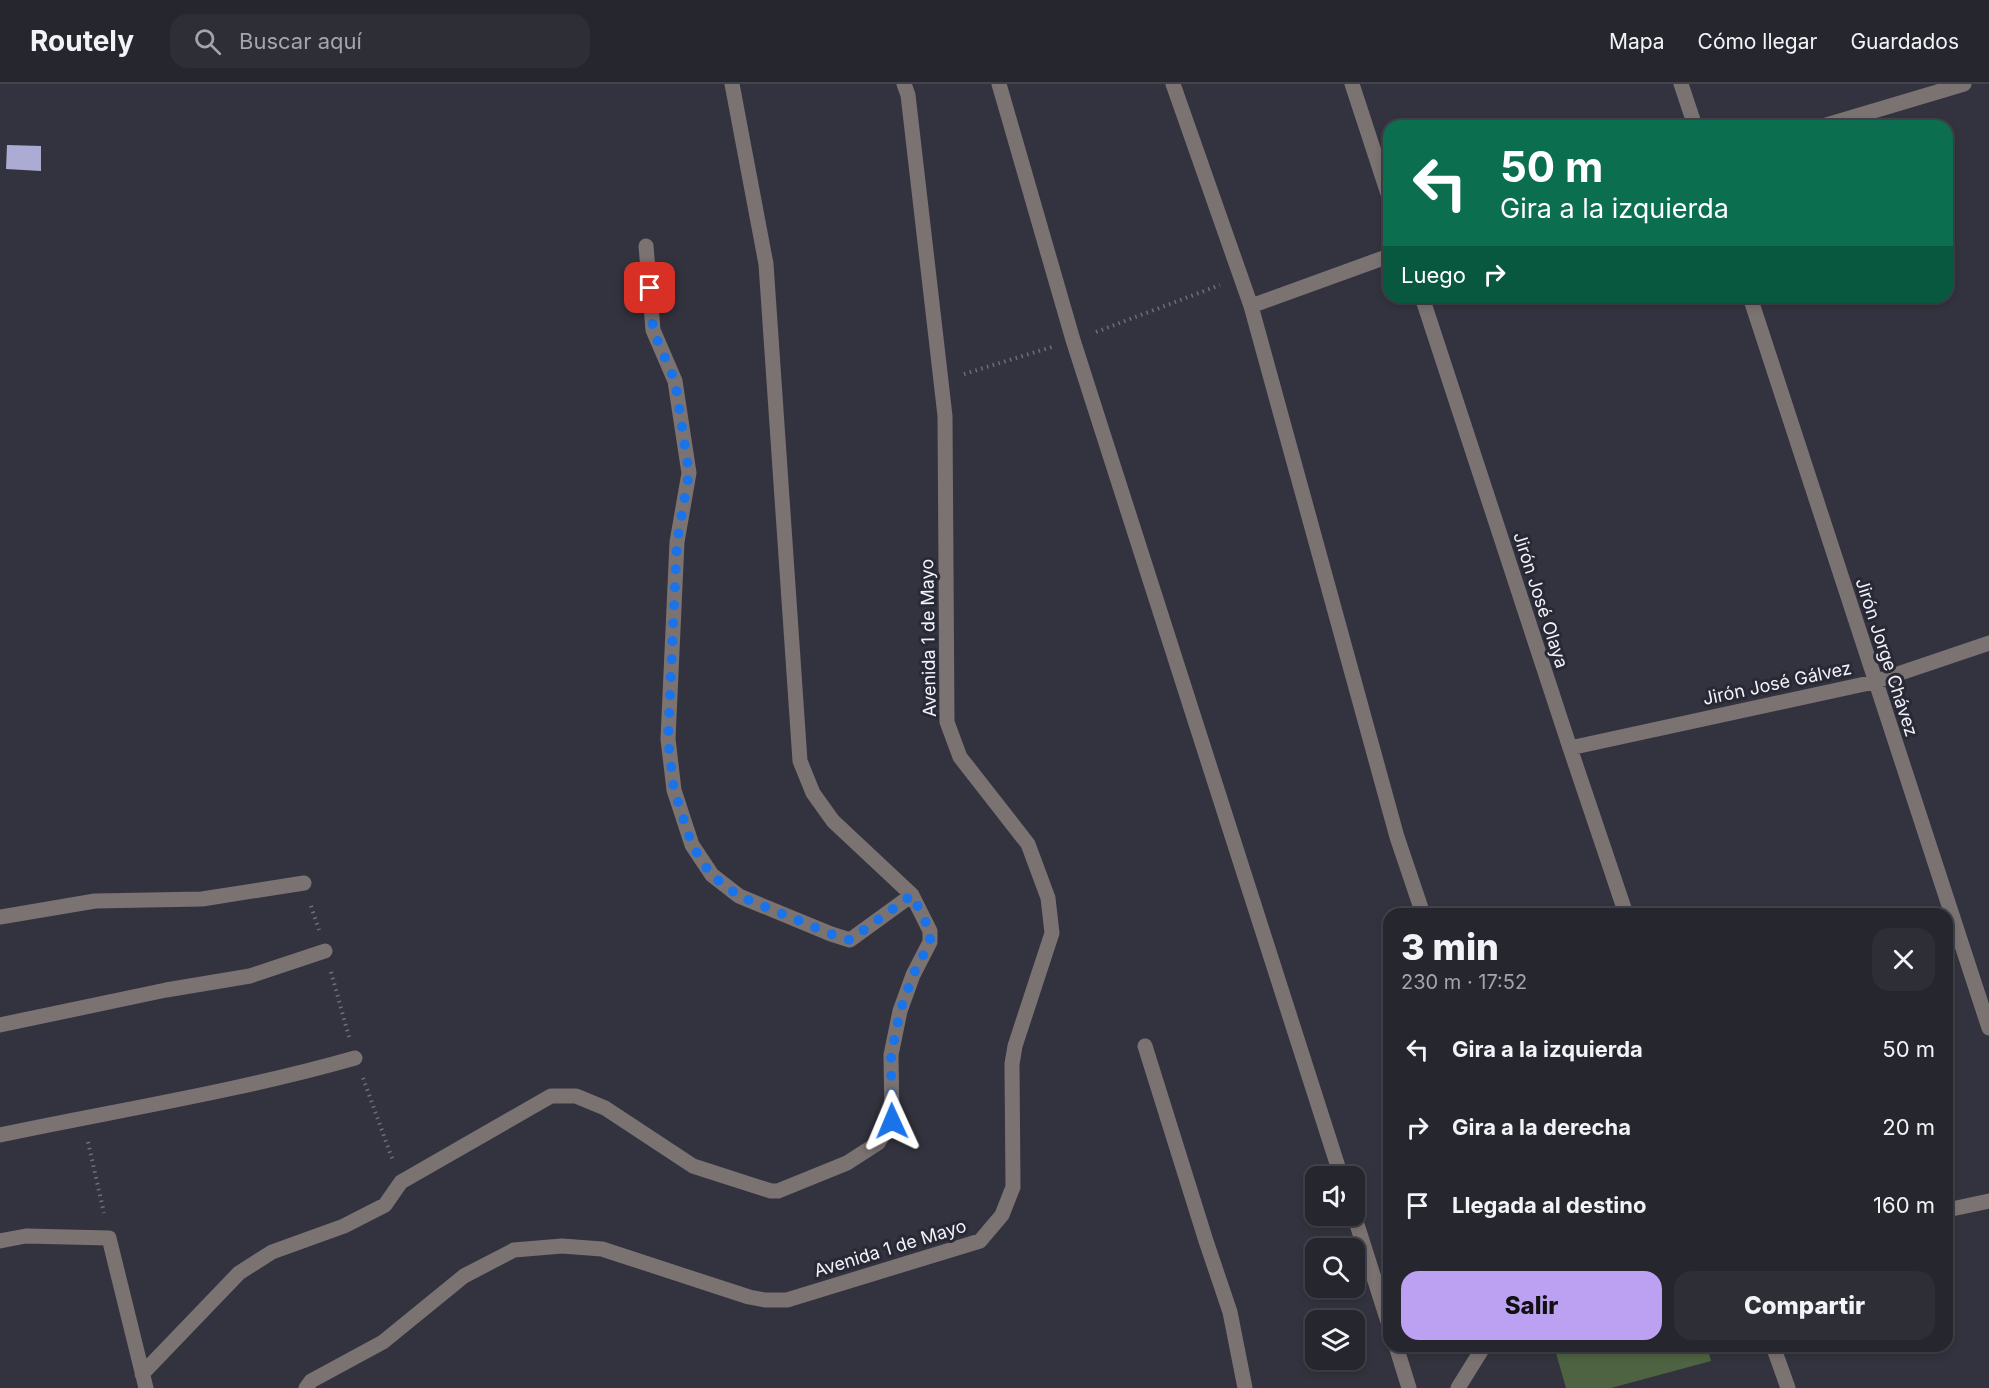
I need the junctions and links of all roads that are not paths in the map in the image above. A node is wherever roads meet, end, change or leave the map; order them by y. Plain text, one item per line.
1 (732, 84) edge
2 (904, 84) edge
3 (999, 84) edge
4 (1173, 84) edge
5 (1352, 84) edge
6 (1681, 84) edge
7 (1964, 84) edge
8 (1693, 120) edge
9 (1843, 120) edge
10 (1383, 179) edge
11 (646, 246) dead end
12 (1383, 258) edge
13 (1424, 303) edge
14 (1752, 303) edge
15 (1251, 306) junction
16 (1989, 643) edge
17 (1874, 682) junction
18 (1570, 748) junction
19 (304, 883) dead end
20 (912, 895) junction
21 (1421, 908) edge
22 (1624, 908) edge
23 (1949, 908) edge
24 (0, 917) edge
25 (1953, 920) edge
26 (325, 951) dead end
27 (0, 1025) edge
28 (1989, 1028) edge
29 (1145, 1046) dead end
30 (355, 1058) dead end
31 (0, 1135) edge
32 (1338, 1166) edge
33 (1989, 1201) edge
34 (1953, 1209) edge
35 (1358, 1226) edge
36 (0, 1241) edge
37 (1383, 1306) edge
38 (1397, 1352) edge
39 (1480, 1352) edge
40 (1775, 1352) edge
41 (144, 1381) edge
42 (306, 1388) edge
43 (1245, 1388) edge
44 (1409, 1388) edge
45 (1458, 1388) edge
46 (1788, 1388) edge

1 - 20 street
2 - 42 street, Avenida 1 de Mayo
3 - 32 street
4 - 15 street
5 - 10 street
6 - 8 street
7 - 9 street
11 - 20 street
12 - 15 street
13 - 18 street, Jirón José Olaya
14 - 17 street, Jirón Jorge Chávez
15 - 21 street
16 - 17 street, Jirón José Gálvez
17 - 18 street, Jirón José Gálvez
17 - 23 street, Jirón Jorge Chávez
18 - 22 street, Jirón José Olaya
19 - 24 street
20 - 41 street
25 - 28 street, Jirón Jorge Chávez
26 - 27 street
29 - 43 street
30 - 31 street
33 - 34 street
35 - 37 street
36 - 41 street
38 - 44 street
39 - 45 street
40 - 46 street

